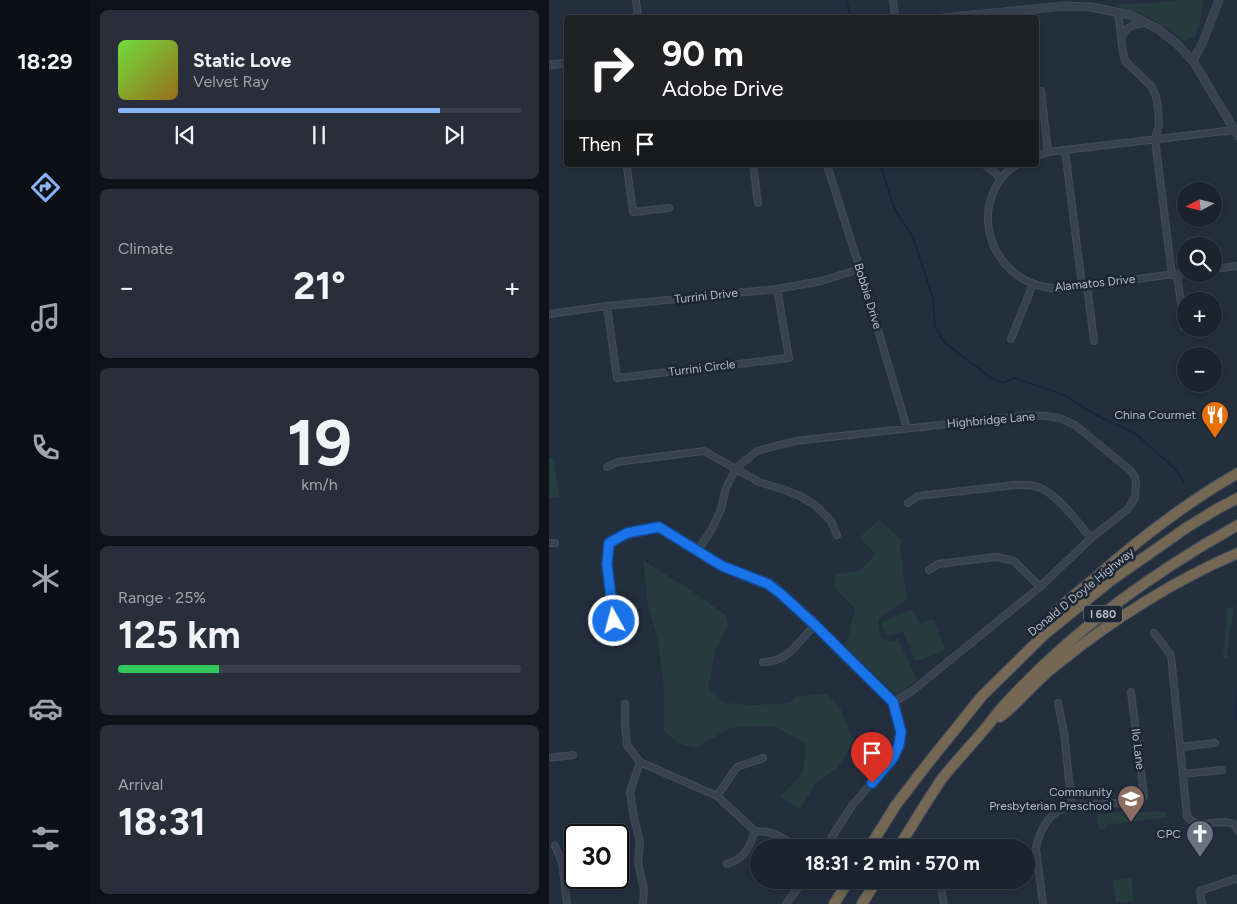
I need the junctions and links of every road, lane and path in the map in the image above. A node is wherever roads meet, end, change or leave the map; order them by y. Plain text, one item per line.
1 (636, 0) edge
2 (893, 0) edge
3 (1219, 0) edge
4 (1118, 12) junction
5 (638, 15) edge
6 (895, 15) edge
7 (974, 15) edge
8 (1145, 23) junction
9 (1121, 38) junction
10 (1193, 61) junction
11 (564, 63) edge
12 (549, 65) edge
13 (1041, 91) dead end
14 (1236, 133) edge
15 (1155, 139) junction
16 (1065, 150) junction
17 (1048, 152) junction
18 (1039, 155) edge
19 (627, 167) edge
20 (753, 167) edge
21 (828, 167) edge
22 (987, 167) edge
23 (1012, 167) edge
24 (1001, 178) junction
25 (758, 203) dead end
26 (669, 208) dead end
27 (1237, 266) edge
28 (1222, 268) edge
29 (860, 269) junction
30 (1175, 274) junction
31 (1033, 284) junction
32 (1084, 286) junction
33 (777, 289) junction
34 (1178, 292) edge
35 (607, 306) junction
36 (549, 314) edge
37 (1011, 340) dead end
38 (1094, 341) dead end
39 (907, 428) junction
40 (607, 467) dead end
41 (736, 468) junction
42 (1237, 473) edge
43 (1237, 498) edge
44 (908, 503) dead end
45 (1237, 525) edge
46 (837, 535) dead end
47 (1091, 538) junction
48 (698, 550) junction
49 (1237, 553) edge
50 (929, 570) dead end
51 (1040, 588) junction
52 (815, 625) junction
53 (1154, 633) dead end
54 (621, 634) dead end
55 (1045, 634) junction
56 (763, 662) dead end
57 (1131, 692) dead end
58 (893, 702) junction
59 (1058, 703) dead end
60 (625, 704) dead end
61 (987, 726) junction
62 (1215, 743) dead end
63 (1180, 747) junction
64 (573, 755) dead end
65 (549, 758) edge
66 (763, 758) dead end
67 (641, 762) junction
68 (1221, 770) dead end
69 (1183, 774) junction
70 (717, 796) junction
71 (1072, 807) junction
72 (755, 831) junction
73 (1237, 831) edge
74 (784, 839) edge
75 (831, 839) edge
76 (875, 839) edge
77 (904, 839) edge
78 (555, 846) dead end
79 (727, 864) dead end
80 (1237, 878) edge
81 (797, 889) edge
82 (842, 889) edge
83 (843, 889) edge
84 (872, 889) edge
85 (941, 889) edge
86 (864, 902) edge
87 (567, 904) edge
88 (643, 904) edge
89 (786, 904) edge
90 (828, 904) edge
91 (834, 904) edge
92 (944, 904) edge
93 (1043, 904) edge
94 (1202, 904) edge

1 - 5 street
2 - 6 street
3 - 10 street
4 - 7 street
4 - 8 street
4 - 9 street
8 - 9 street
8 - 10 street
9 - 15 street
10 - 14 street
11 - 12 street
13 - 17 street
14 - 15 street
15 - 16 street
15 - 30 street
16 - 17 street
16 - 32 street
17 - 18 street
19 - 26 street
20 - 25 street
21 - 29 street, Bobbie Drive
22 - 24 street
23 - 24 street, Alamatos Drive
24 - 31 street, Alamatos Drive
27 - 28 street
29 - 33 street, Turrini Drive
29 - 39 street, Bobbie Drive
30 - 32 street, Alamatos Drive
30 - 34 street
31 - 32 street, Alamatos Drive
31 - 37 street
32 - 38 street
33 - 35 street, Turrini Drive
33 - 35 street, Turrini Circle
35 - 36 street, Turrini Drive
39 - 41 street, Highbridge Lane
39 - 47 street, Highbridge Lane
40 - 41 street
41 - 46 street
41 - 48 street, Highbridge Lane
42 - 55 highway
43 - 55 highway, Donald D Doyle Highway / I 680
44 - 47 street
45 - 61 highway, I 680
47 - 51 street, Highbridge Lane
48 - 52 street
48 - 54 street
49 - 61 highway
50 - 51 street
51 - 58 street, Highbridge Lane
52 - 56 street
52 - 58 street
53 - 63 street
55 - 76 highway, Donald D Doyle Highway / I 680
57 - 71 street, Ilo Lane
58 - 75 street
59 - 71 street
60 - 67 street
61 - 77 highway, I 680
62 - 63 street
63 - 69 street
64 - 65 street
66 - 70 street
67 - 70 street
67 - 88 street
68 - 69 street
69 - 73 street
70 - 72 street
71 - 93 street, Ilo Lane
72 - 74 street
72 - 79 street
78 - 87 street
80 - 94 street
81 - 89 street
82 - 90 highway
83 - 91 highway
84 - 86 highway
85 - 92 street

